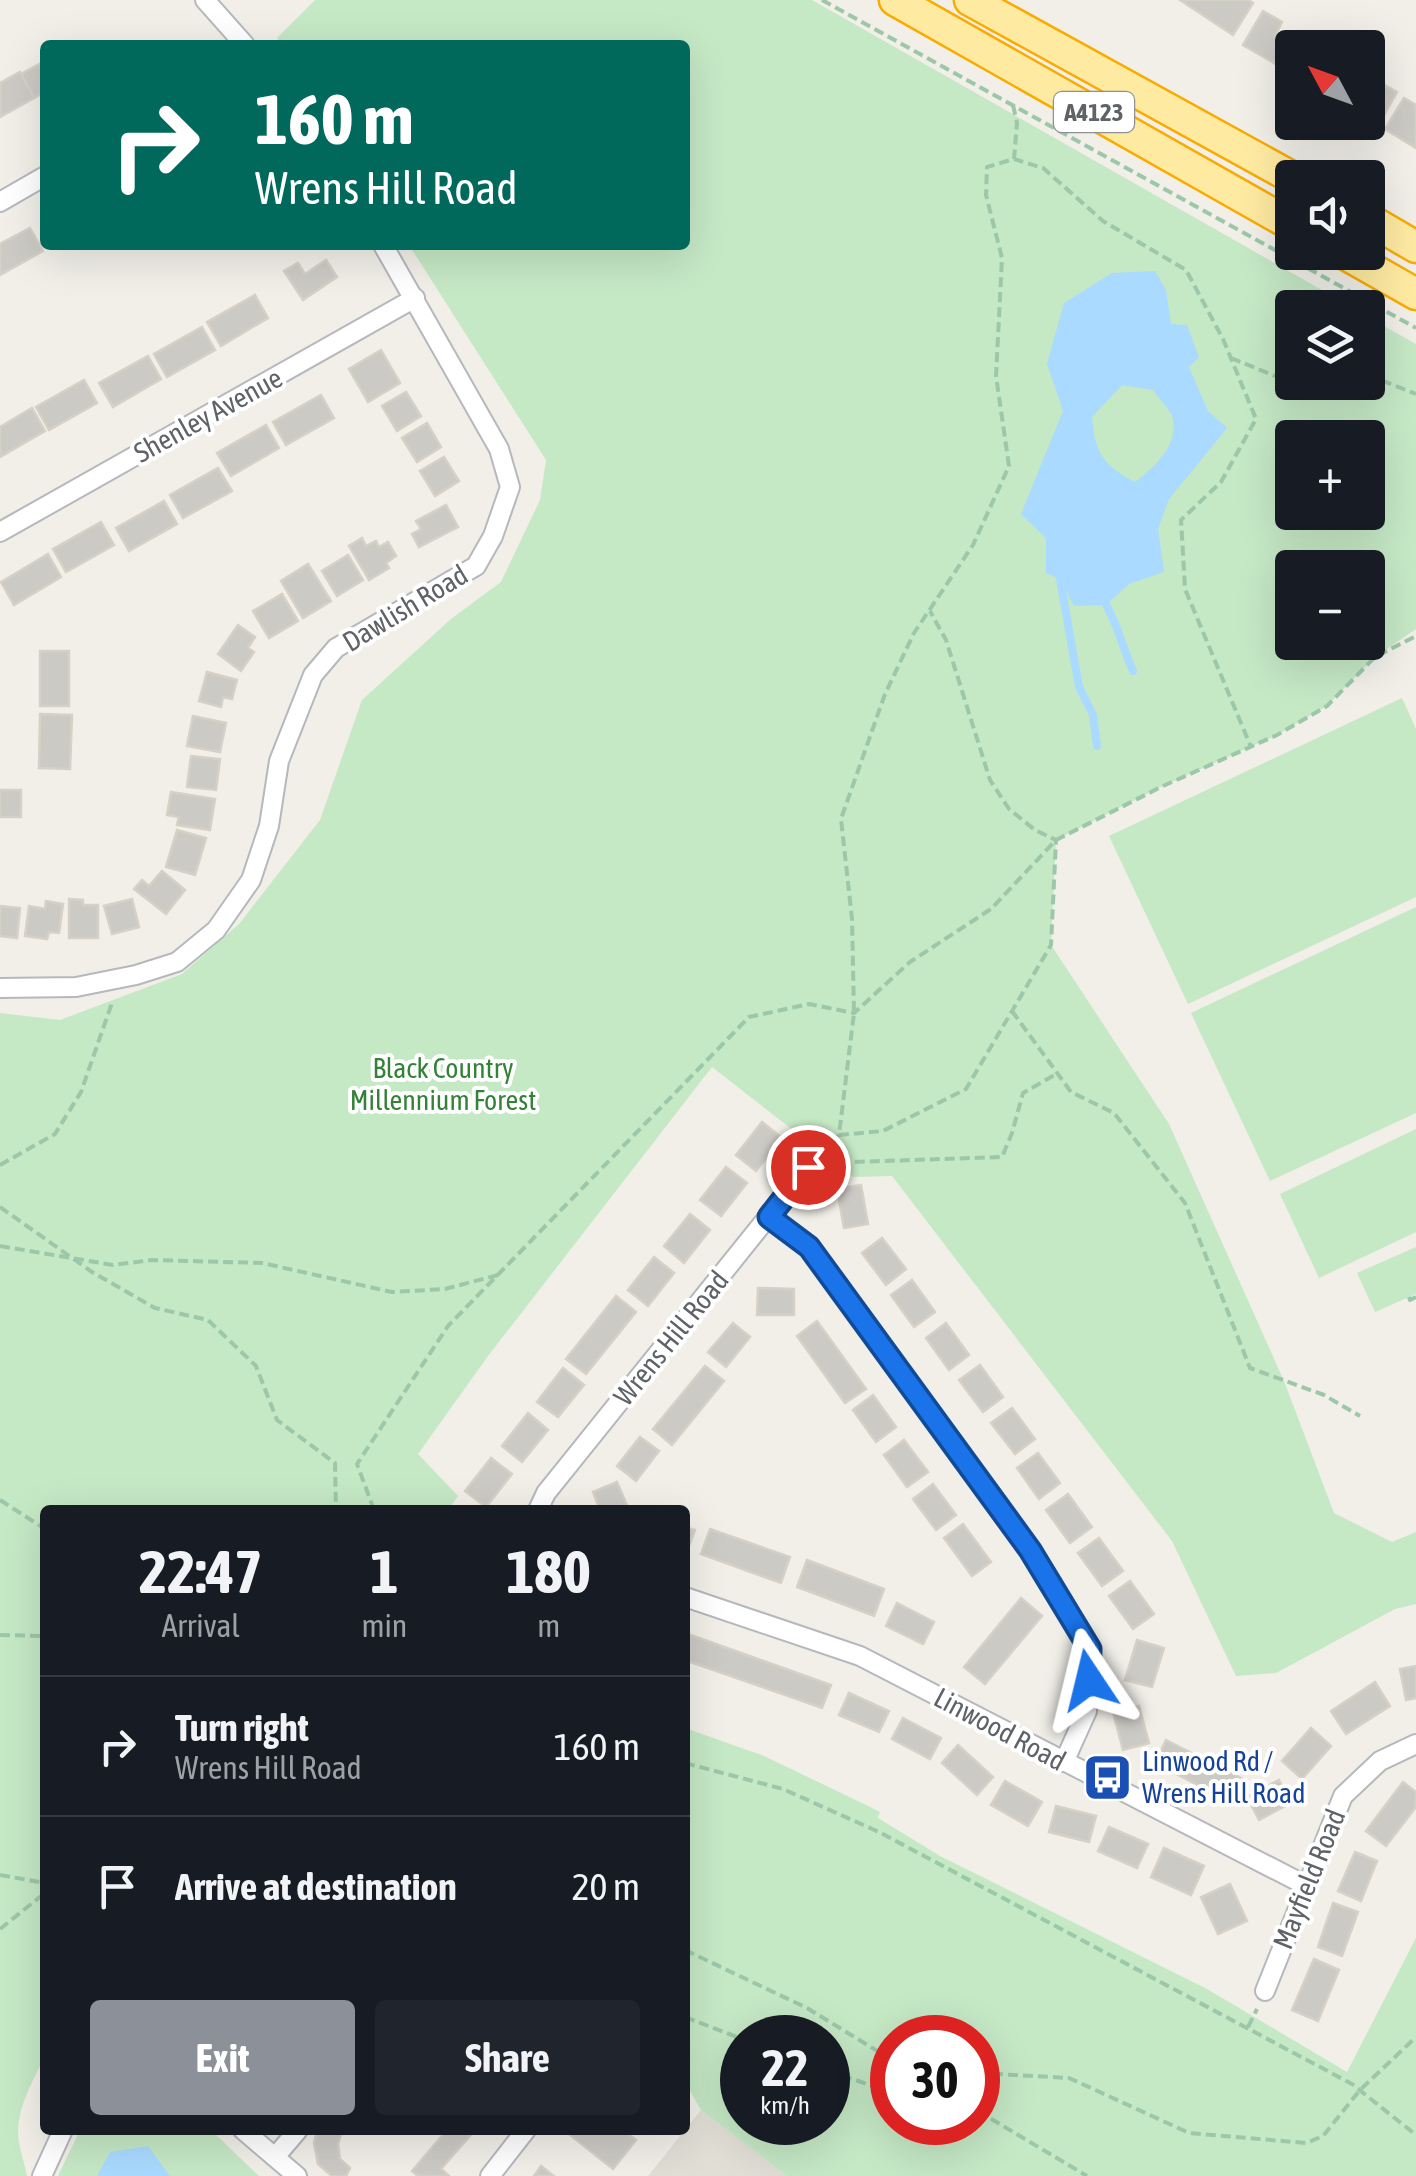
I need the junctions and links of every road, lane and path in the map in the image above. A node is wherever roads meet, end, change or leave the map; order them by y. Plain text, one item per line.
1 (205, 0) edge
2 (822, 0) edge
3 (895, 0) edge
4 (970, 0) edge
5 (241, 40) edge
6 (1012, 105) junction
7 (1014, 159) junction
8 (1275, 168) edge
9 (40, 179) edge
10 (0, 202) edge
11 (1275, 215) edge
12 (1385, 229) edge
13 (1416, 246) edge
14 (386, 250) edge
15 (1374, 270) edge
16 (1416, 294) edge
17 (415, 298) junction
18 (1416, 328) edge
19 (1231, 358) junction
20 (1275, 376) edge
21 (1385, 381) edge
22 (1416, 394) edge
23 (0, 532) edge
24 (930, 611) junction
25 (1416, 636) edge
26 (1250, 747) junction
27 (1056, 840) junction
28 (119, 978) junction
29 (0, 988) edge
30 (1012, 1010) junction
31 (854, 1013) junction
32 (1058, 1072) junction
33 (839, 1135) junction
34 (0, 1165) edge
35 (808, 1167) dead end
36 (0, 1207) edge
37 (769, 1217) junction
38 (0, 1246) edge
39 (70, 1257) junction
40 (500, 1274) junction
41 (1360, 1416) dead end
42 (0, 1500) edge
43 (336, 1505) edge
44 (372, 1505) edge
45 (540, 1505) edge
46 (40, 1525) edge
47 (690, 1599) edge
48 (0, 1634) edge
49 (40, 1636) edge
50 (1416, 1744) edge
51 (1064, 1762) junction
52 (690, 1764) edge
53 (0, 1875) edge
54 (40, 1882) edge
55 (1305, 1886) junction
56 (40, 1897) edge
57 (0, 1929) edge
58 (690, 1952) edge
59 (1265, 1992) dead end
60 (690, 2020) edge
61 (720, 2031) edge
62 (1416, 2037) edge
63 (870, 2047) edge
64 (1000, 2074) edge
65 (1360, 2090) junction
66 (1000, 2124) edge
67 (61, 2135) edge
68 (249, 2135) edge
69 (294, 2135) edge
70 (522, 2135) edge
71 (1416, 2135) edge
72 (276, 2157) junction
73 (42, 2176) edge
74 (297, 2176) edge
75 (490, 2176) edge
76 (1087, 2176) edge

1 - 5 street
2 - 6 path
3 - 11 highway, A4123
4 - 8 highway, A4123
6 - 7 path
6 - 18 path
7 - 19 path
7 - 24 path
9 - 10 street
12 - 13 highway
14 - 17 street, Dawlish Road
15 - 16 highway
17 - 23 street, Shenley Avenue
17 - 28 street, Dawlish Road
19 - 20 path
19 - 26 path
21 - 22 path
24 - 27 path
24 - 31 path
25 - 26 path
26 - 27 path
27 - 30 path
27 - 31 path
28 - 29 street, Dawlish Road
28 - 34 path
30 - 32 path
30 - 33 path
31 - 33 path
31 - 40 path
32 - 33 path
32 - 41 path
35 - 37 street, Wrens Hill Road
36 - 39 path
37 - 45 street, Wrens Hill Road
37 - 51 street
38 - 39 path
39 - 40 path
39 - 43 path
40 - 44 path
42 - 46 path
47 - 51 street, Linwood Road
48 - 49 path
50 - 55 street, Mayfield Road
51 - 55 street, Linwood Road
52 - 65 path
53 - 54 path
55 - 59 street, Mayfield Road
56 - 57 path
58 - 63 path
60 - 61 path
62 - 65 path
64 - 65 path
65 - 71 path
66 - 76 path
67 - 73 street
68 - 72 street
69 - 72 street
70 - 75 street
72 - 74 street

